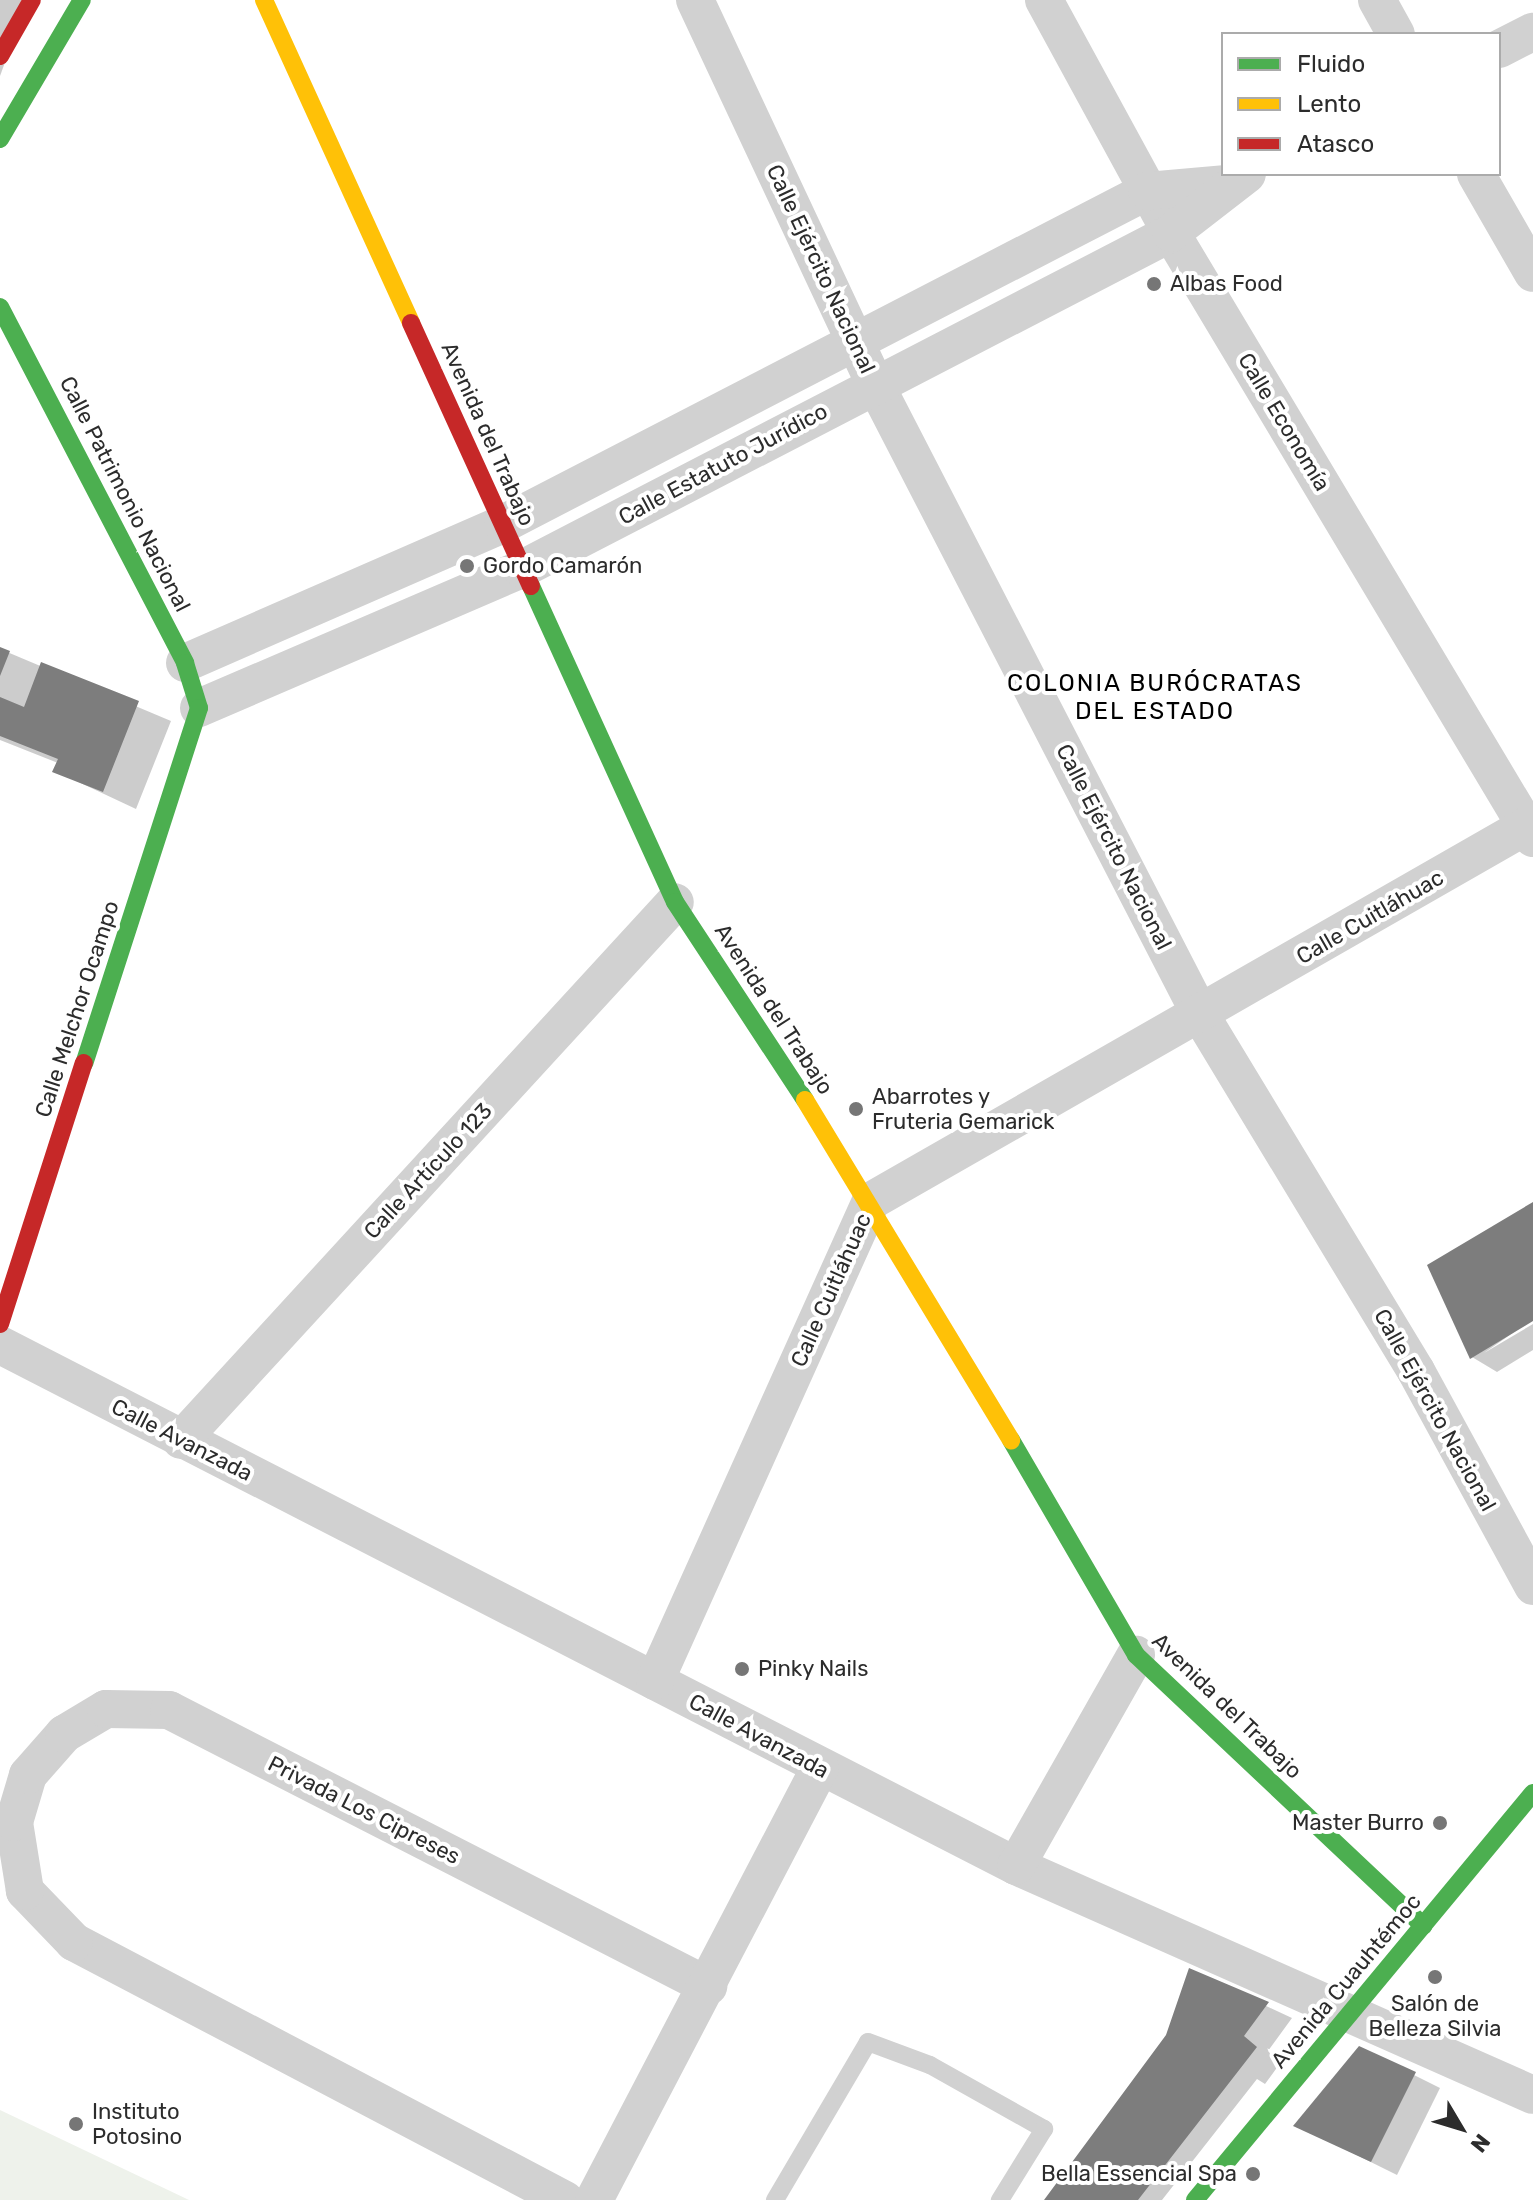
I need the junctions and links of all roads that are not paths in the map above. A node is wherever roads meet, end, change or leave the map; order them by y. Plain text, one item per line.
1 (32, 0) edge
2 (82, 0) edge
3 (264, 0) edge
4 (695, 0) edge
5 (1044, 0) edge
6 (1377, 0) edge
7 (1395, 32) edge
8 (1533, 32) edge
9 (1501, 48) edge
10 (0, 56) edge
11 (0, 139) edge
12 (1477, 176) edge
13 (1237, 179) edge
14 (1147, 191) junction
15 (1171, 233) junction
16 (1533, 273) edge
17 (0, 307) edge
18 (856, 344) junction
19 (875, 384) junction
20 (503, 524) junction
21 (522, 569) junction
22 (185, 663) junction
23 (199, 708) junction
24 (1531, 829) edge
25 (675, 902) junction
26 (1201, 1016) junction
27 (871, 1201) junction
28 (0, 1324) edge
29 (0, 1345) edge
30 (181, 1440) junction
31 (1533, 1586) edge
32 (1136, 1655) junction
33 (655, 1681) junction
34 (820, 1768) junction
35 (14, 1770) edge
36 (1533, 1793) edge
37 (1016, 1866) junction
38 (1424, 1926) junction
39 (708, 1986) junction
40 (1350, 2013) junction
41 (1533, 2095) edge
42 (565, 2200) edge
43 (594, 2200) edge
44 (775, 2200) edge
45 (1000, 2200) edge
46 (1195, 2200) edge

1 - 10 street
2 - 11 street
3 - 20 street, Avenida del Trabajo
4 - 18 street, Calle Ejército Nacional
5 - 14 street, Calle Economía
6 - 7 street
8 - 9 street
12 - 16 street
13 - 14 street, Calle Estatuto Jurídico
13 - 15 street, Calle Estatuto Jurídico
14 - 15 street, Calle Economía
14 - 18 street, Calle Estatuto Jurídico
15 - 19 street, Calle Estatuto Jurídico
15 - 24 street, Calle Economía
17 - 22 street, Calle Patrimonio Nacional
18 - 19 street, Calle Ejército Nacional
18 - 20 street, Calle Estatuto Jurídico
19 - 21 street, Calle Estatuto Jurídico
19 - 26 street, Calle Ejército Nacional
20 - 21 street, Avenida del Trabajo
20 - 22 street, Calle Estatuto Jurídico
21 - 23 street, Calle Estatuto Jurídico
21 - 25 street, Avenida del Trabajo
22 - 23 street, Calle Patrimonio Nacional
23 - 28 street, Calle Melchor Ocampo
24 - 26 street, Calle Cuitláhuac
25 - 27 street, Avenida del Trabajo
25 - 30 street, Calle Artículo 123
26 - 27 street, Calle Cuitláhuac
26 - 31 street, Calle Ejército Nacional
27 - 32 street, Avenida del Trabajo
27 - 33 street, Calle Cuitláhuac
29 - 30 street, Calle Avanzada
30 - 33 street, Calle Avanzada
32 - 37 street
32 - 38 street, Avenida del Trabajo
33 - 34 street, Calle Avanzada
34 - 37 street, Calle Avanzada
34 - 39 street
35 - 39 street, Privada Los Cipreses
35 - 42 street, Privada Los Cipreses
36 - 38 street, Avenida Cuauhtémoc
37 - 40 street, Calle Avanzada
38 - 40 street, Avenida Cuauhtémoc
39 - 43 street
40 - 41 street, Calle Avanzada
40 - 46 street, Avenida Cuauhtémoc
44 - 45 lane

